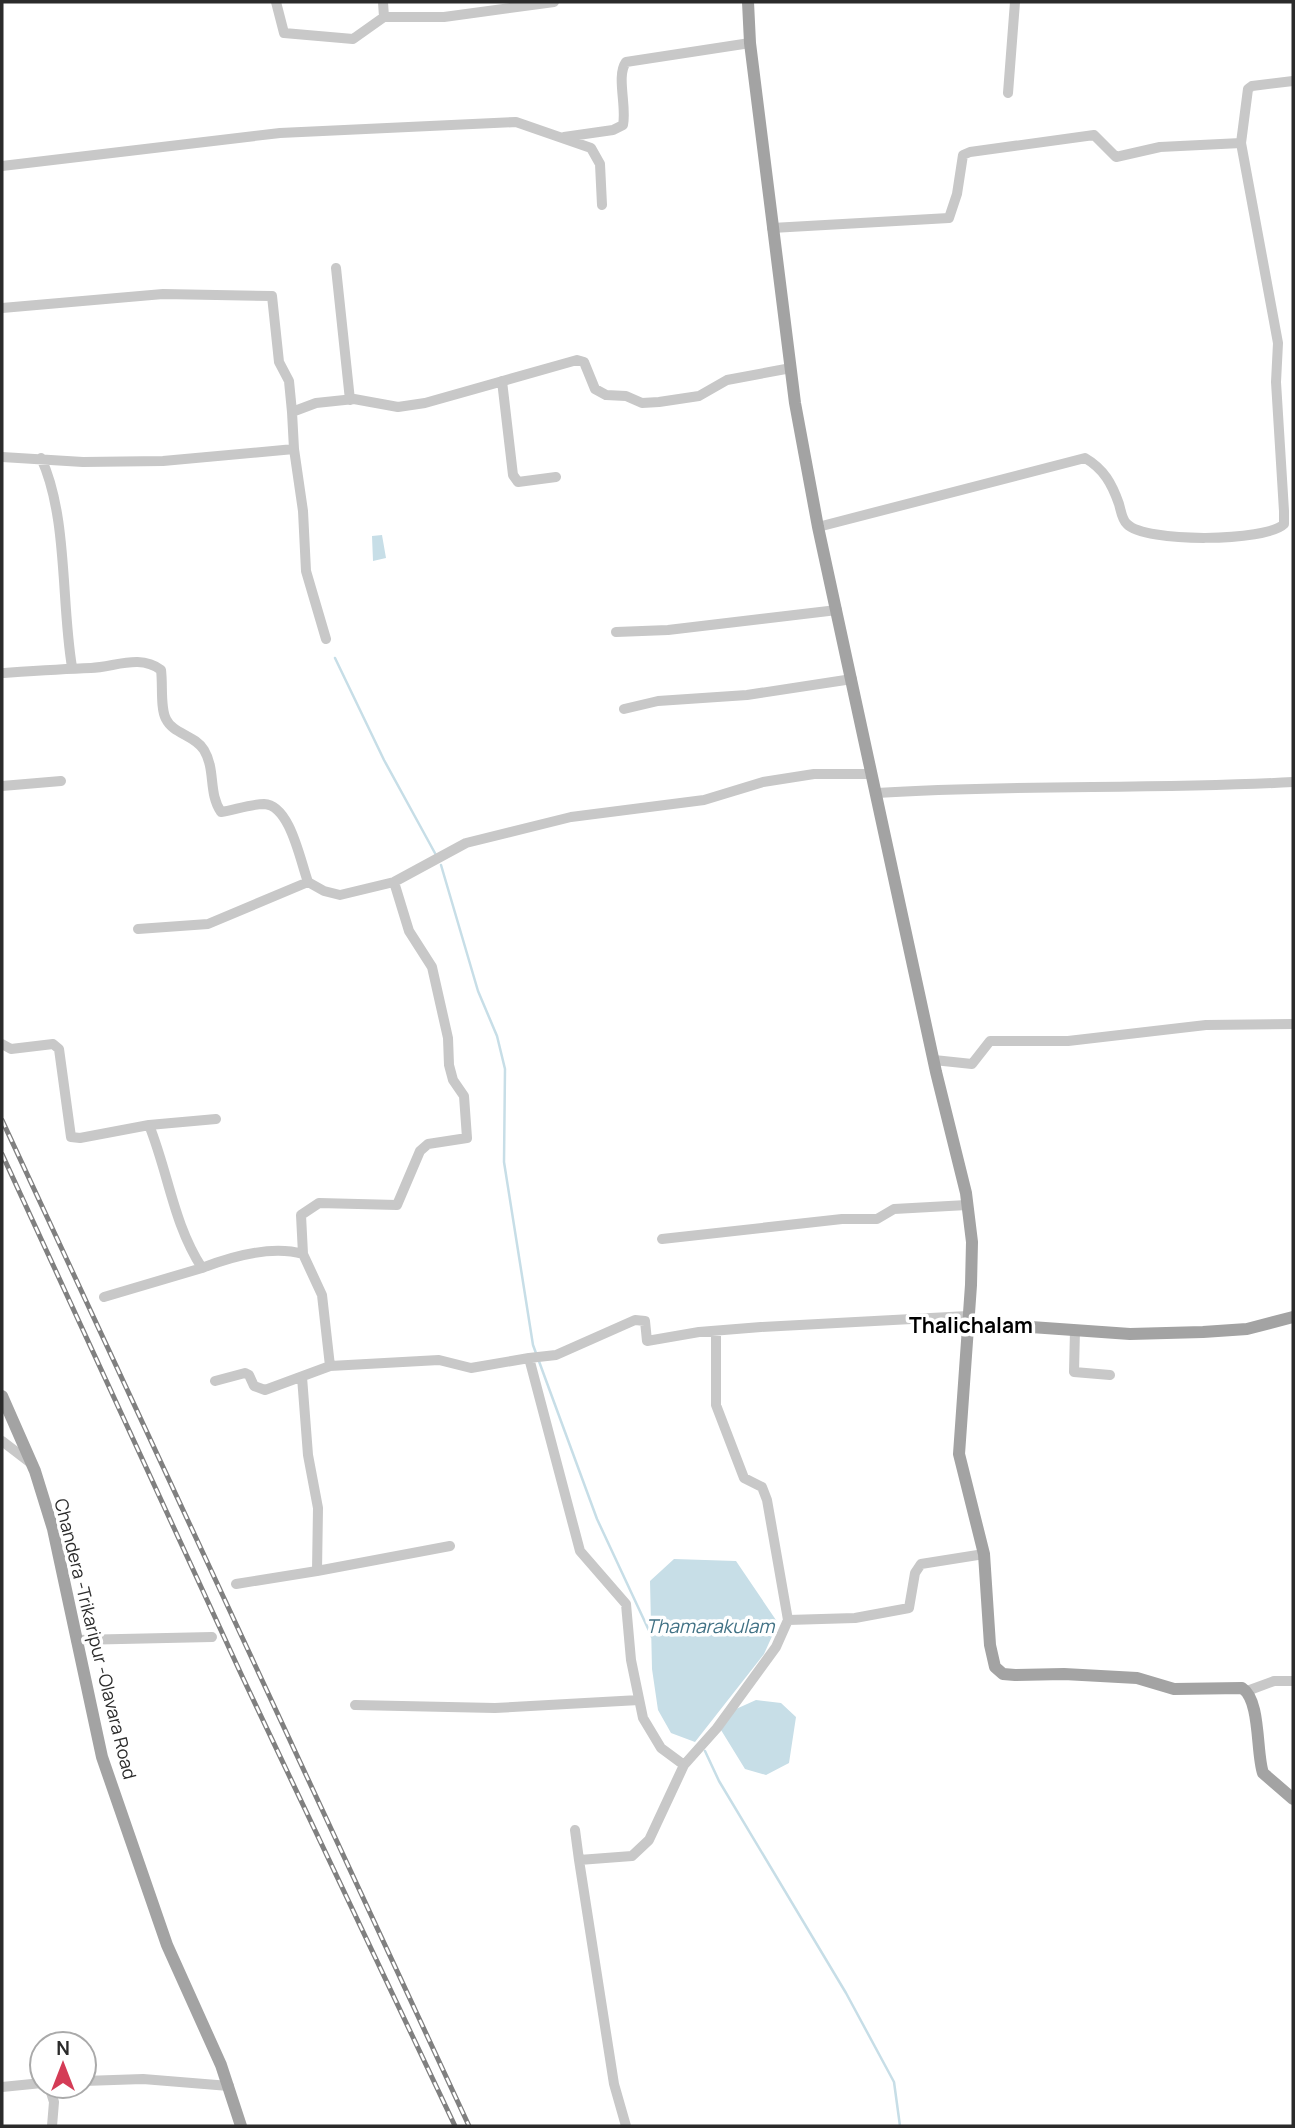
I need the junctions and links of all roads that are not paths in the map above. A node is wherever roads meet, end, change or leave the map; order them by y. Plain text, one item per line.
1 (276, 2) edge
2 (383, 2) edge
3 (554, 2) edge
4 (748, 2) edge
5 (1014, 2) edge
6 (384, 17) junction
7 (750, 43) junction
8 (1293, 81) edge
9 (1008, 93) dead end
10 (561, 137) junction
11 (1241, 143) junction
12 (2, 166) edge
13 (602, 205) dead end
14 (772, 228) junction
15 (336, 268) dead end
16 (2, 308) edge
17 (791, 368) junction
18 (502, 381) junction
19 (350, 400) junction
20 (292, 412) junction
21 (294, 449) junction
22 (2, 457) edge
23 (41, 458) junction
24 (556, 477) dead end
25 (818, 527) junction
26 (837, 610) junction
27 (616, 632) dead end
28 (326, 639) dead end
29 (72, 667) junction
30 (2, 673) edge
31 (852, 679) junction
32 (624, 709) dead end
33 (872, 774) junction
34 (61, 781) dead end
35 (1293, 782) edge
36 (2, 786) edge
37 (877, 793) junction
38 (308, 881) junction
39 (394, 882) junction
40 (138, 929) dead end
41 (1293, 1024) edge
42 (2, 1044) edge
43 (934, 1060) junction
44 (216, 1119) dead end
45 (149, 1125) junction
46 (968, 1205) junction
47 (662, 1239) dead end
48 (303, 1254) junction
49 (202, 1268) junction
50 (104, 1297) dead end
51 (968, 1316) junction
52 (1293, 1317) edge
53 (967, 1330) junction
54 (1075, 1330) junction
55 (716, 1331) junction
56 (535, 1358) junction
57 (330, 1366) junction
58 (1110, 1375) dead end
59 (302, 1377) junction
60 (215, 1381) dead end
61 (2, 1396) edge
62 (2, 1441) edge
63 (19, 1449) junction
64 (2, 1451) edge
65 (450, 1546) dead end
66 (984, 1554) junction
67 (317, 1571) junction
68 (236, 1584) dead end
69 (788, 1620) junction
70 (212, 1637) dead end
71 (76, 1640) junction
72 (1293, 1681) edge
73 (1247, 1691) junction
74 (639, 1700) junction
75 (355, 1705) dead end
76 (684, 1765) junction
77 (1293, 1799) edge
78 (575, 1830) dead end
79 (579, 1860) junction
80 (98, 2080) edge
81 (28, 2084) edge
82 (229, 2086) junction
83 (2, 2087) edge
84 (53, 2100) edge
85 (52, 2126) edge
86 (241, 2126) edge
87 (626, 2126) edge

1 - 6 street
2 - 6 street
3 - 6 street
4 - 7 main road
5 - 9 street
7 - 10 street
7 - 14 main road
8 - 11 street
10 - 12 street
10 - 13 street
11 - 14 street
11 - 25 street
14 - 17 main road
15 - 19 street
16 - 20 street
17 - 18 street
17 - 25 main road
18 - 19 street
18 - 24 street
19 - 20 street
20 - 21 street
21 - 23 street
21 - 28 street
22 - 23 street
23 - 29 street
25 - 26 main road
26 - 27 street
26 - 31 main road
29 - 30 street
29 - 38 street
31 - 32 street
31 - 33 main road
33 - 37 main road
33 - 39 street
34 - 36 street
35 - 37 street
37 - 43 main road
38 - 39 street
38 - 40 street
39 - 48 street
41 - 43 street
42 - 45 street
43 - 46 main road
44 - 45 street
45 - 49 street
46 - 47 street
46 - 51 main road
48 - 49 street
48 - 57 street
49 - 50 street
51 - 53 main road
51 - 55 street
52 - 54 main road
53 - 54 main road
53 - 66 main road
54 - 58 street
55 - 56 street
55 - 69 street
56 - 57 street
56 - 74 street
57 - 59 street
59 - 60 street
59 - 67 street
61 - 63 main road, Chandera -Trikaripur -Olavara Road
62 - 63 street
63 - 64 street
63 - 71 main road, Chandera -Trikaripur -Olavara Road
65 - 67 street
66 - 69 street
66 - 73 main road
67 - 68 street
69 - 76 street
70 - 71 street
71 - 82 main road, Chandera -Trikaripur -Olavara Road
72 - 73 street
73 - 77 main road
74 - 75 street
74 - 76 street
76 - 79 street
78 - 79 street
79 - 87 street
80 - 82 street
81 - 83 street
82 - 86 main road, Chandera -Trikaripur -Olavara Road
84 - 85 street

